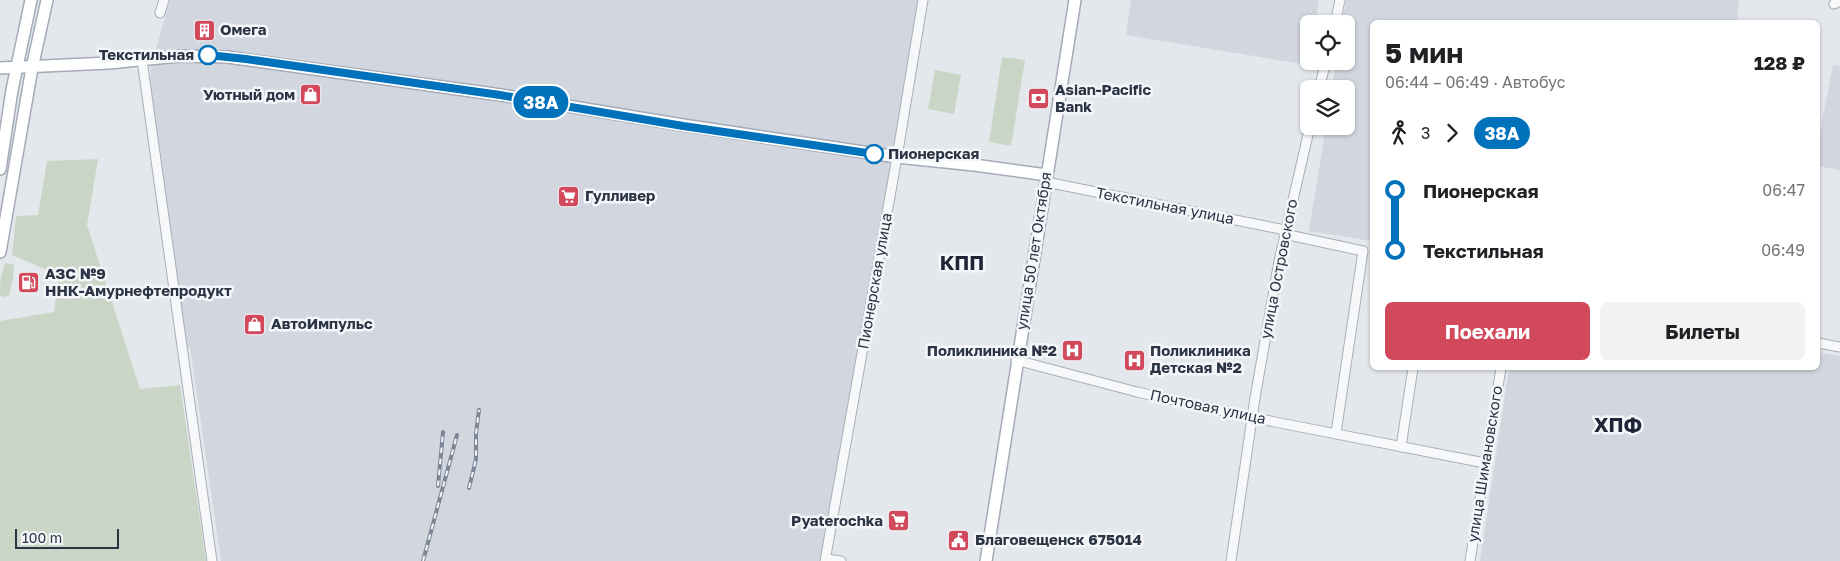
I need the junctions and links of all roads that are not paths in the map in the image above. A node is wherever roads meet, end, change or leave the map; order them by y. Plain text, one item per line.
1 (31, 0) edge
2 (47, 0) edge
3 (164, 0) edge
4 (923, 0) edge
5 (1075, 0) edge
6 (1340, 0) edge
7 (160, 13) dead end
8 (1337, 15) edge
9 (142, 60) junction
10 (0, 68) edge
11 (16, 68) junction
12 (32, 68) junction
13 (1308, 135) edge
14 (897, 158) junction
15 (0, 169) edge
16 (1046, 179) junction
17 (1284, 232) junction
18 (0, 252) edge
19 (1820, 343) edge
20 (1840, 347) edge
21 (1016, 360) junction
22 (1413, 370) edge
23 (1501, 370) edge
24 (1253, 417) junction
25 (1336, 434) junction
26 (1401, 447) junction
27 (1486, 463) junction
28 (826, 560) edge
29 (212, 561) edge
30 (841, 561) edge
31 (986, 561) edge
32 (1231, 561) edge
33 (1470, 561) edge

1 - 11 main road
2 - 12 main road
3 - 7 street
4 - 14 street, Пионерская улица
5 - 16 main road, улица 50 лет Октября
6 - 8 street
9 - 12 main road, Текстильная улица
9 - 14 main road, Текстильная улица
9 - 29 street
10 - 11 main road, Текстильная улица
11 - 12 main road, Текстильная улица
11 - 15 main road
12 - 18 main road
13 - 17 street, улица Островского
14 - 16 main road, Текстильная улица
14 - 28 street, Пионерская улица
16 - 17 street, Текстильная улица
16 - 21 main road, улица 50 лет Октября
17 - 24 street, улица Островского
17 - 25 street, Текстильная улица
19 - 20 street
21 - 24 street, Почтовая улица
21 - 31 main road, улица 50 лет Октября
22 - 26 street
23 - 27 street, улица Шимановского
24 - 25 street, Почтовая улица
24 - 32 street, улица Островского
25 - 26 street, Почтовая улица
26 - 27 street, Почтовая улица
27 - 33 street, улица Шимановского
28 - 30 street

